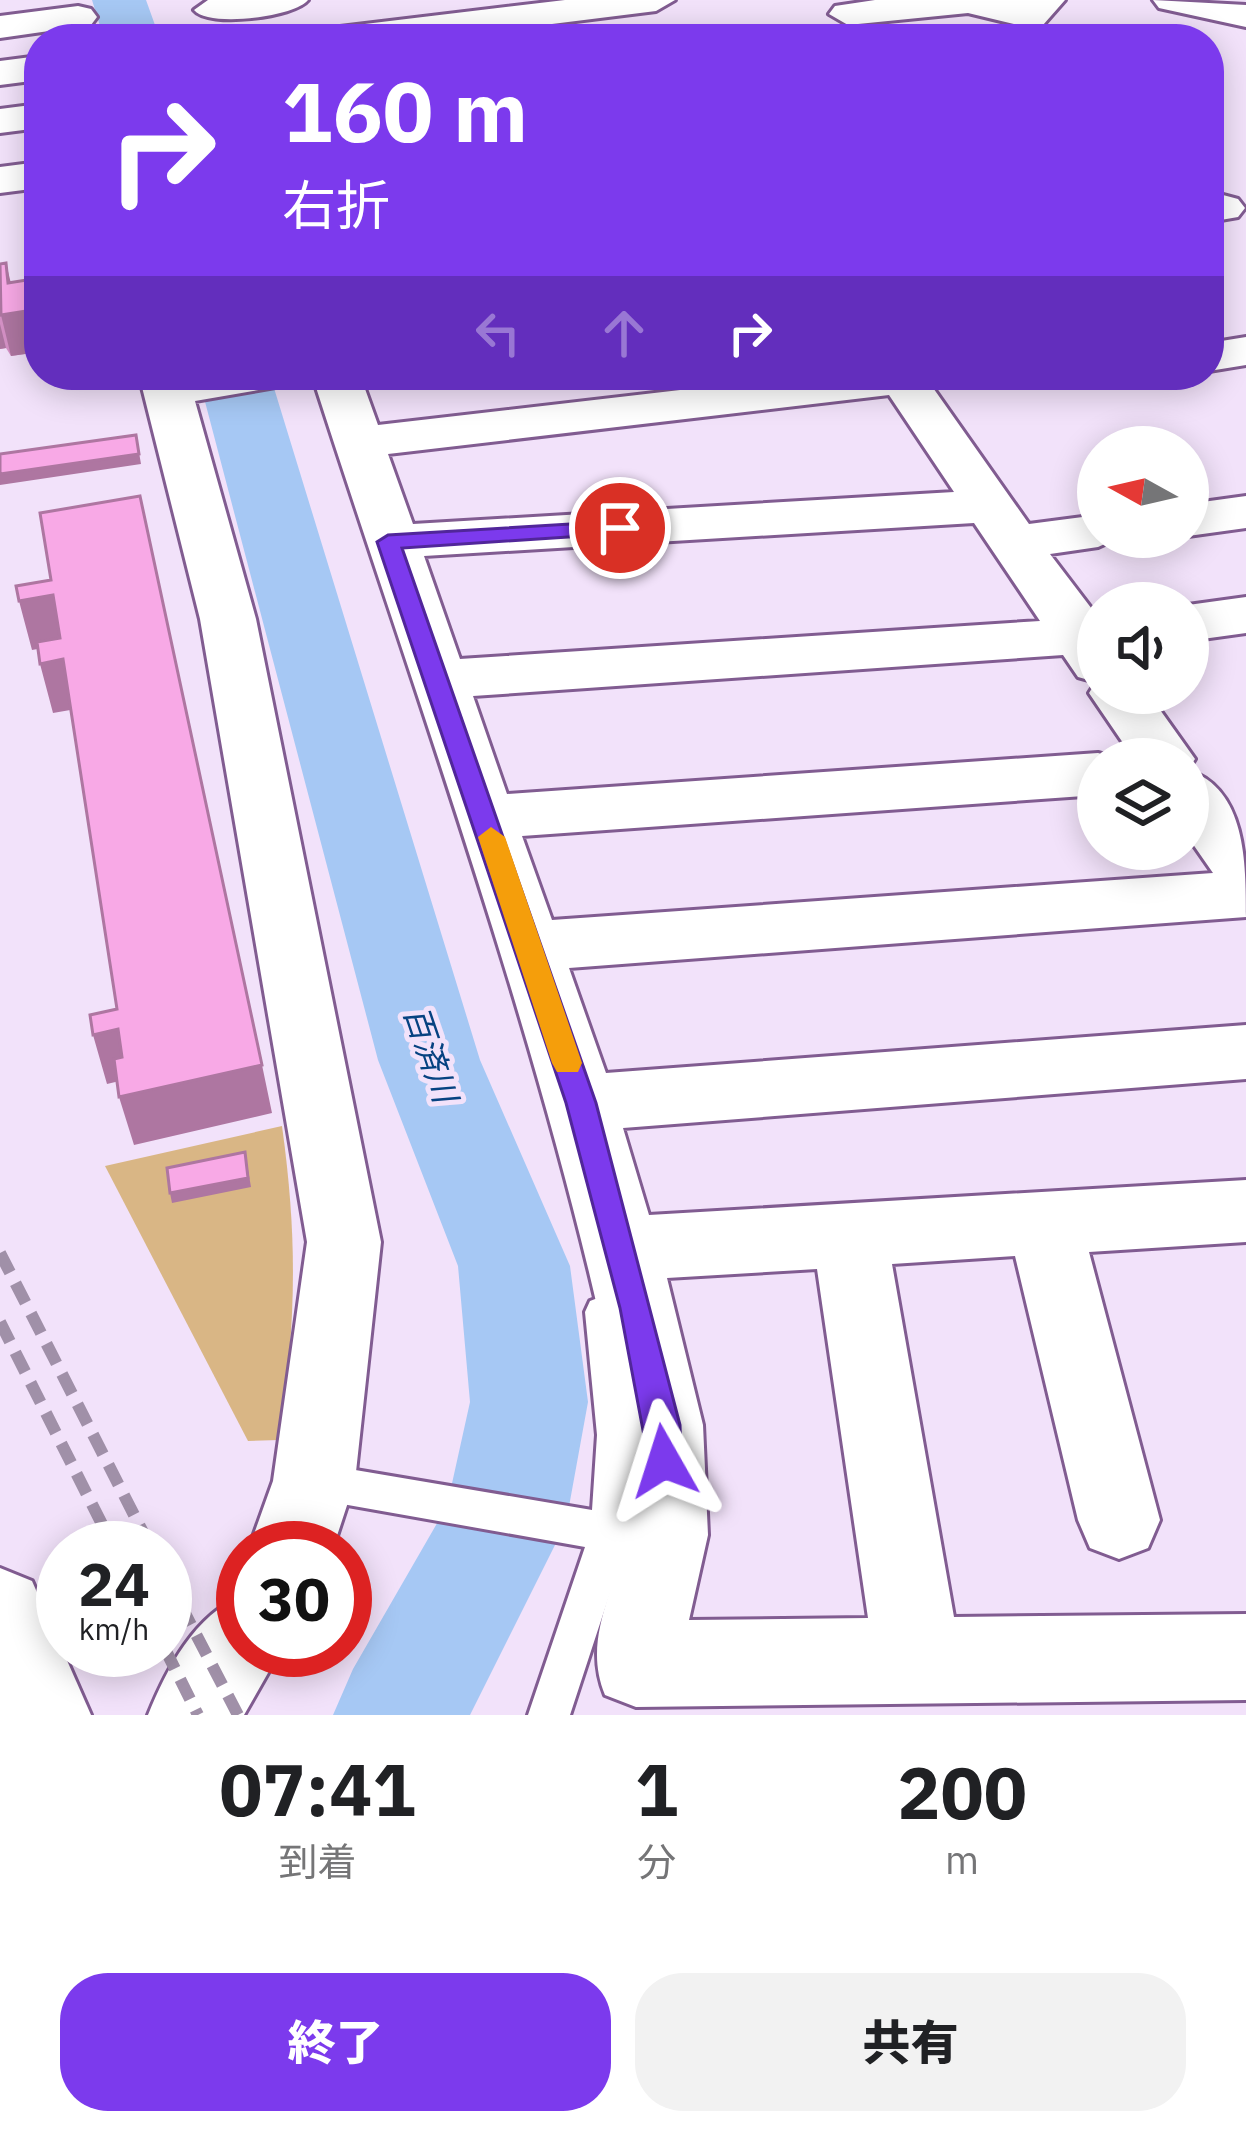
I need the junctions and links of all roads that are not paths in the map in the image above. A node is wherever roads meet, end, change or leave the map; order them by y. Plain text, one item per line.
1 (289, 0) edge
2 (656, 0) edge
3 (1046, 0) edge
4 (1172, 0) edge
5 (215, 16) edge
6 (1246, 16) edge
7 (851, 18) edge
8 (78, 19) edge
9 (29, 24) edge
10 (462, 24) edge
11 (172, 390) edge
12 (669, 390) edge
13 (910, 390) edge
14 (347, 408) edge
15 (1246, 512) edge
16 (1209, 517) edge
17 (1002, 524) junction
18 (1077, 529) edge
19 (388, 542) junction
20 (1246, 615) edge
21 (1209, 620) edge
22 (1077, 626) edge
23 (1077, 647) edge
24 (438, 679) junction
25 (1077, 775) edge
26 (484, 817) junction
27 (1209, 820) edge
28 (1246, 872) edge
29 (1246, 894) edge
30 (528, 946) junction
31 (1246, 1052) edge
32 (581, 1103) junction
33 (1246, 1211) edge
34 (1045, 1225) junction
35 (850, 1239) junction
36 (620, 1249) junction
37 (324, 1482) junction
38 (1119, 1520) dead end
39 (304, 1521) edge
40 (610, 1532) junction
41 (0, 1612) edge
42 (1246, 1657) edge
43 (918, 1660) junction
44 (217, 1677) edge
45 (630, 1689) edge
46 (44, 1715) edge
47 (192, 1715) edge
48 (549, 1715) edge

1 - 5 street
2 - 10 street
3 - 7 street
4 - 6 street
8 - 9 street
11 - 37 street
12 - 14 street
13 - 17 street
14 - 19 street
15 - 16 street
17 - 18 street
17 - 19 street
17 - 22 street
19 - 24 street
20 - 21 street
23 - 24 street
24 - 26 street
25 - 26 street
26 - 30 street
27 - 28 street
29 - 30 street
30 - 32 street
31 - 32 street
32 - 36 street
33 - 34 street
34 - 35 street
34 - 38 street
35 - 36 street
35 - 43 street
36 - 40 lane
36 - 45 street
37 - 39 street
37 - 40 lane
40 - 48 lane
41 - 46 street
42 - 43 street
43 - 45 street
44 - 47 street

